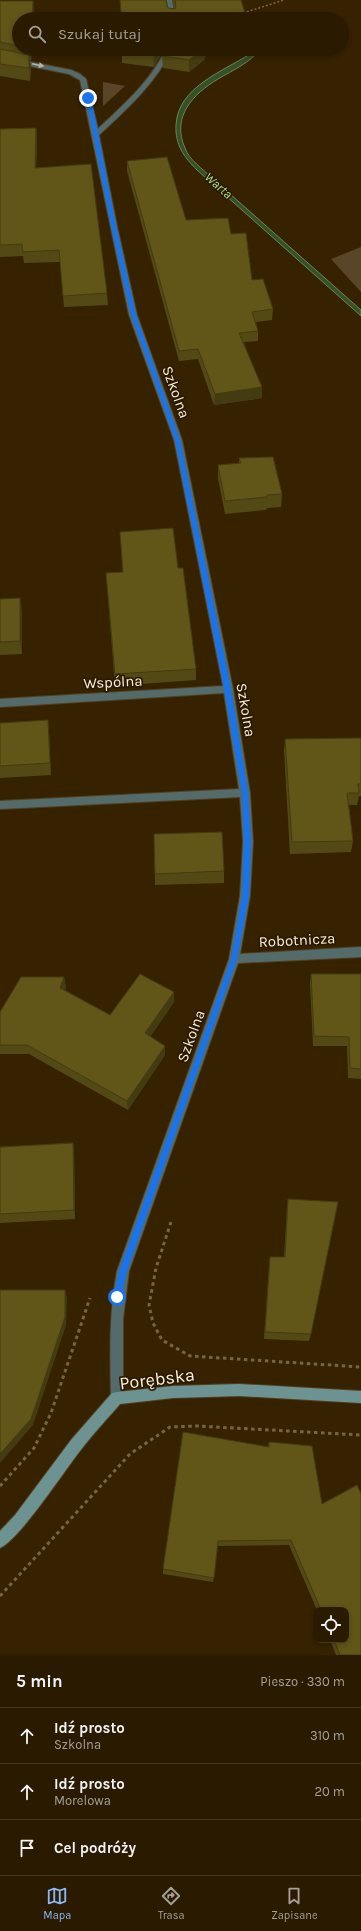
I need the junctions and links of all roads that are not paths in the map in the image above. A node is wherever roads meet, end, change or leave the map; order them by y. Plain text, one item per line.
1 (169, 0) edge
2 (171, 12) edge
3 (166, 56) edge
4 (0, 58) edge
5 (96, 135) junction
6 (228, 689) junction
7 (0, 703) edge
8 (245, 793) junction
9 (0, 805) edge
10 (361, 952) edge
11 (234, 959) junction
12 (361, 1397) edge
13 (117, 1398) junction
14 (0, 1541) edge

1 - 2 street
3 - 5 street
4 -> 5 street, Szkolna
5 - 6 street, Szkolna
6 - 7 street, Wspólna
6 - 8 street, Szkolna
8 - 9 street
8 - 11 street, Szkolna
10 - 11 street, Robotnicza
11 - 13 street, Szkolna
12 - 13 street, Porębska
13 - 14 street, Porębska

